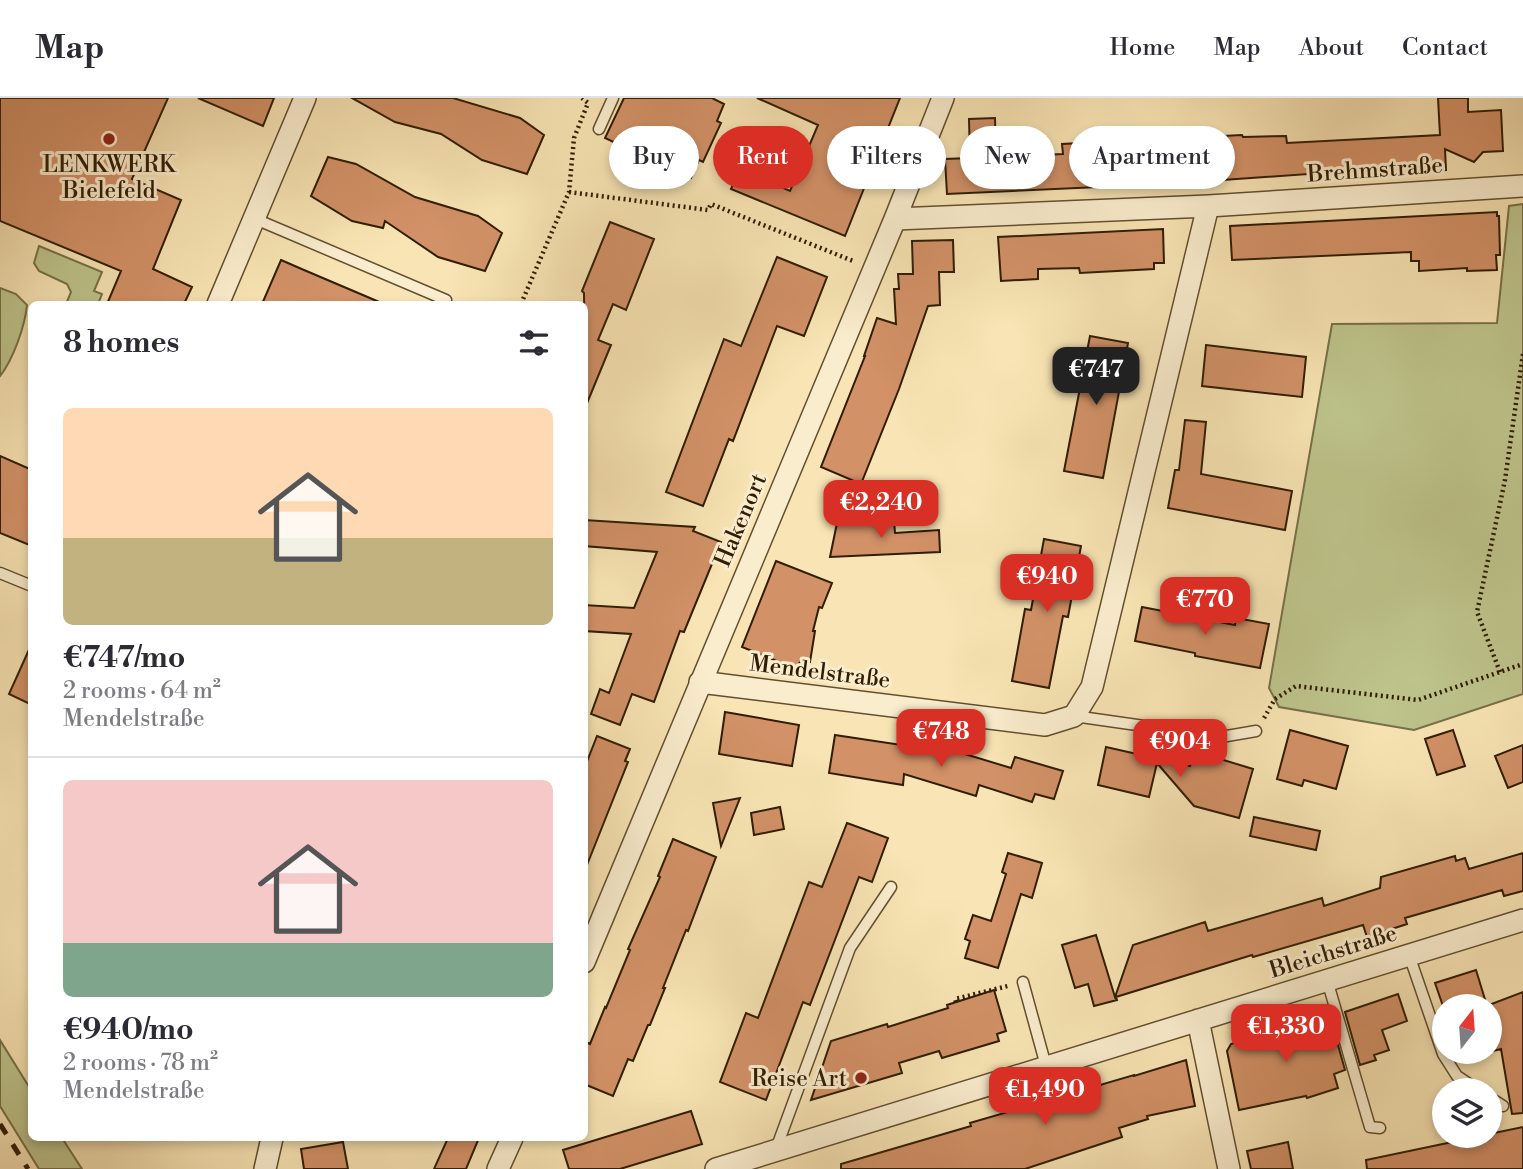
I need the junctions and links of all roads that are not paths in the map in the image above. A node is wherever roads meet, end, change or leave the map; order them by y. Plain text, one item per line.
1 (305, 98) edge
2 (612, 98) edge
3 (943, 98) edge
4 (599, 129) dead end
5 (1523, 186) edge
6 (1208, 206) junction
7 (253, 218) junction
8 (895, 219) junction
9 (446, 300) dead end
10 (219, 301) edge
11 (0, 573) edge
12 (28, 584) edge
13 (700, 682) junction
14 (1074, 716) junction
15 (1256, 731) road end
16 (891, 887) dead end
17 (1523, 920) edge
18 (588, 952) edge
19 (1409, 955) junction
20 (1326, 980) junction
21 (1023, 982) road end
22 (1198, 1020) junction
23 (1046, 1066) junction
24 (1460, 1078) edge
25 (1380, 1128) dead end
26 (271, 1141) edge
27 (511, 1141) edge
28 (776, 1149) junction
29 (265, 1169) edge
30 (499, 1169) edge
31 (716, 1169) edge
32 (1229, 1169) edge

1 - 7 street
2 - 4 lane
3 - 8 street, Hakenort
5 - 6 street, Brehmstraße
6 - 8 street, Brehmstraße
6 - 14 street
7 - 9 lane
7 - 10 street
8 - 13 street, Hakenort
11 - 12 lane
13 - 14 street, Mendelstraße
13 - 18 street, Hakenort
14 - 15 lane
16 - 28 lane
17 - 19 street, Bleichstraße
19 - 20 street, Bleichstraße
19 - 24 lane
20 - 22 street, Bleichstraße
20 - 25 lane
21 - 23 lane
22 - 23 street, Bleichstraße
22 - 32 street
23 - 28 street, Bleichstraße
26 - 29 street
27 - 30 street
28 - 31 street, Bleichstraße

